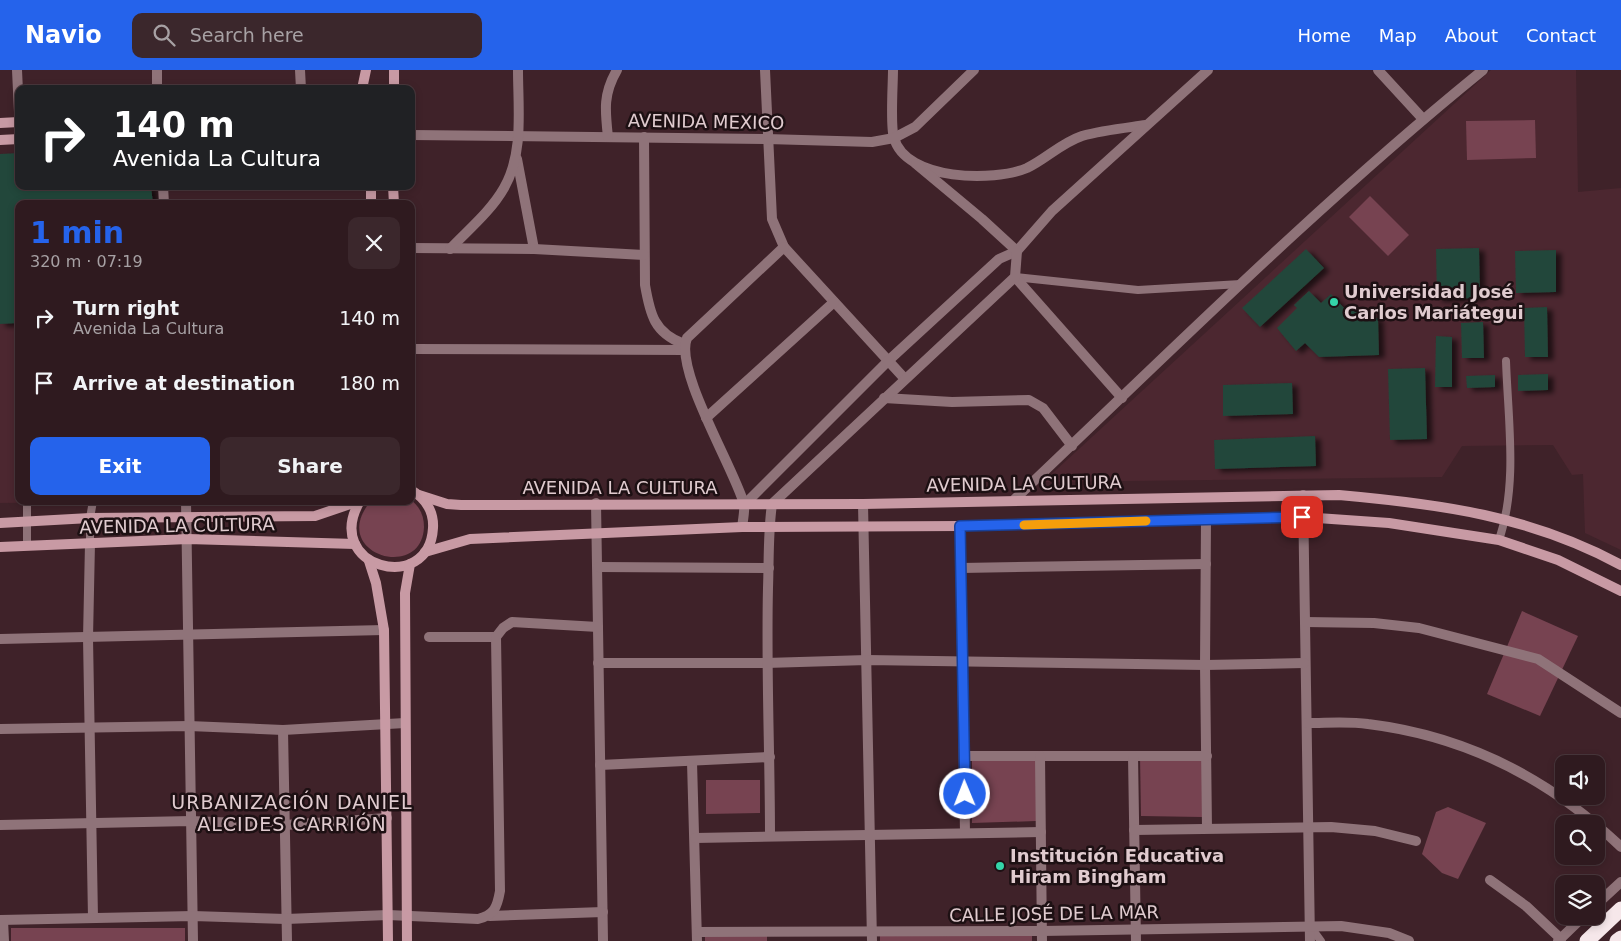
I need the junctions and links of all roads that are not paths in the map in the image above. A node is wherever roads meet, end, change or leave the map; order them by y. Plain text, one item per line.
1 (17, 70) edge
2 (157, 70) edge
3 (300, 70) edge
4 (366, 70) edge
5 (394, 70) edge
6 (518, 70) edge
7 (618, 70) edge
8 (765, 70) edge
9 (893, 70) edge
10 (974, 70) edge
11 (1208, 70) edge
12 (1378, 70) edge
13 (1483, 70) edge
14 (18, 85) edge
15 (157, 85) edge
16 (301, 85) edge
17 (363, 85) edge
18 (394, 85) edge
19 (1423, 119) junction
20 (15, 122) edge
21 (0, 123) edge
22 (1146, 125) junction
23 (415, 135) edge
24 (518, 136) junction
25 (608, 137) junction
26 (644, 137) junction
27 (894, 138) junction
28 (15, 139) edge
29 (767, 139) junction
30 (0, 140) edge
31 (516, 156) junction
32 (916, 164) junction
33 (784, 247) junction
34 (415, 248) edge
35 (450, 249) junction
36 (534, 249) junction
37 (1016, 252) junction
38 (644, 255) junction
39 (1015, 277) junction
40 (1241, 284) junction
41 (834, 302) junction
42 (684, 347) junction
43 (415, 349) edge
44 (888, 361) junction
45 (1506, 361) dead end
46 (905, 379) junction
47 (884, 398) junction
48 (1122, 398) junction
49 (706, 418) junction
50 (1072, 446) junction
51 (415, 492) edge
52 (1303, 495) junction
53 (1015, 499) junction
54 (596, 503) junction
55 (772, 504) junction
56 (864, 504) junction
57 (27, 505) edge
58 (92, 505) edge
59 (186, 505) edge
60 (348, 505) edge
61 (358, 505) edge
62 (744, 505) junction
63 (1302, 517) junction
64 (90, 518) junction
65 (187, 519) junction
66 (1506, 519) junction
67 (1206, 520) junction
68 (27, 522) junction
69 (0, 523) edge
70 (960, 526) junction
71 (742, 527) junction
72 (769, 527) junction
73 (864, 527) junction
74 (597, 533) junction
75 (188, 539) junction
76 (1499, 540) junction
77 (90, 543) junction
78 (355, 544) junction
79 (27, 546) junction
80 (0, 547) edge
81 (425, 552) junction
82 (369, 561) junction
83 (410, 564) junction
84 (1206, 564) junction
85 (1621, 565) edge
86 (598, 567) junction
87 (769, 568) junction
88 (961, 568) junction
89 (1621, 591) edge
90 (1305, 622) junction
91 (598, 627) junction
92 (384, 630) junction
93 (188, 635) junction
94 (429, 637) dead end
95 (496, 637) junction
96 (88, 638) junction
97 (0, 640) edge
98 (867, 660) junction
99 (963, 661) junction
100 (598, 663) junction
101 (766, 663) junction
102 (1304, 663) junction
103 (1205, 665) junction
104 (1621, 713) edge
105 (385, 723) junction
106 (405, 723) junction
107 (1307, 723) junction
108 (189, 726) junction
109 (91, 728) junction
110 (0, 729) edge
111 (283, 730) junction
112 (964, 756) junction
113 (1040, 756) junction
114 (1133, 756) junction
115 (1207, 756) junction
116 (770, 757) junction
117 (692, 762) junction
118 (600, 764) junction
119 (387, 818) junction
120 (191, 821) junction
121 (92, 823) junction
122 (0, 825) edge
123 (285, 825) junction
124 (1308, 827) junction
125 (1207, 828) junction
126 (1134, 830) junction
127 (1041, 832) junction
128 (965, 833) junction
129 (869, 835) junction
130 (770, 836) junction
131 (695, 838) junction
132 (1416, 841) dead end
133 (1621, 847) edge
134 (1490, 880) dead end
135 (1621, 882) edge
136 (1605, 897) edge
137 (1621, 909) edge
138 (603, 912) junction
139 (388, 915) junction
140 (193, 916) junction
141 (407, 916) junction
142 (490, 916) junction
143 (93, 918) junction
144 (1, 920) edge
145 (286, 920) junction
146 (1575, 925) edge
147 (1310, 926) junction
148 (1136, 929) junction
149 (697, 936) edge
150 (1042, 936) edge
151 (773, 937) edge
152 (872, 937) edge
153 (1621, 938) edge
154 (1559, 940) edge
155 (4, 941) edge
156 (193, 941) edge
157 (287, 941) edge
158 (388, 941) edge
159 (407, 941) edge
160 (604, 941) edge
161 (1136, 941) edge
162 (1310, 941) edge
163 (1322, 941) edge
164 (1409, 941) edge
165 (1587, 941) edge
166 (1617, 941) edge

1 - 14 street
2 - 15 street
3 - 16 street
4 - 17 street
5 - 18 street
6 - 24 street
7 - 25 street
8 - 29 street
9 - 27 street
10 - 27 street, AVENIDA MEXICO
11 - 22 street
12 - 19 street
13 - 19 street
19 - 40 street
20 - 21 street
22 - 32 street
22 - 37 street
23 - 24 street, AVENIDA MEXICO
24 - 25 street, AVENIDA MEXICO
24 - 31 street
25 - 26 street, AVENIDA MEXICO
26 - 29 street, AVENIDA MEXICO
26 - 38 street
27 - 29 street, AVENIDA MEXICO
27 - 32 street
28 - 30 street
29 - 33 street
31 - 35 street
31 - 36 street
32 - 37 street
33 - 41 street
33 - 42 street
34 - 35 street
35 - 36 street
36 - 38 street
37 - 39 street
37 - 44 street
38 - 42 street
39 - 40 lane
39 - 46 street
39 - 48 street
40 - 48 street
41 - 44 street
41 - 49 street
42 - 43 street
42 - 49 street
44 - 46 street
44 - 62 street
45 - 66 lane
46 - 47 street
47 - 50 street
47 - 55 street
48 - 50 street
49 - 62 street
50 - 53 street
51 - 54 street, AVENIDA LA CULTURA
51 - 81 street
52 - 53 street, AVENIDA LA CULTURA
52 - 63 street
52 - 66 street, AVENIDA LA CULTURA
53 - 56 street, AVENIDA LA CULTURA
54 - 62 street, AVENIDA LA CULTURA
54 - 74 street
55 - 56 street, AVENIDA LA CULTURA
55 - 62 street, AVENIDA LA CULTURA
55 - 72 street
56 - 73 street
57 - 68 lane
58 - 64 lane
59 - 65 street
60 - 65 street, AVENIDA LA CULTURA
61 - 78 street
62 - 71 street
63 - 67 street
63 - 76 street
63 - 90 street
64 - 65 street, AVENIDA LA CULTURA
64 - 68 street, AVENIDA LA CULTURA
64 - 77 lane
65 - 75 street
66 - 76 lane
66 - 85 street, AVENIDA LA CULTURA
67 - 70 street
67 - 84 street
68 - 69 street, AVENIDA LA CULTURA
68 - 79 lane
70 - 73 street
70 - 88 street
71 - 72 street
71 - 74 street
72 - 73 street
72 - 87 street
73 - 98 street
74 - 81 street
74 - 86 street
75 - 77 street, AVENIDA LA CULTURA
75 - 78 street, AVENIDA LA CULTURA
75 - 93 street
76 - 89 street
77 - 79 street, AVENIDA LA CULTURA
77 - 96 street
78 - 82 street
79 - 80 street, AVENIDA LA CULTURA
81 - 83 street
82 - 83 street
82 - 92 street
83 - 106 street
84 - 88 street
84 - 103 street
86 - 87 street
86 - 91 street
87 - 101 street
88 - 99 street
90 - 102 street
90 - 104 street
91 - 95 street
91 - 100 street
92 - 93 street
92 - 105 street
93 - 96 street
93 - 108 street
94 - 95 street
95 - 142 street
96 - 97 street
96 - 109 street
98 - 99 street
98 - 101 street
98 - 129 street
99 - 103 street
99 - 112 street
100 - 101 street
100 - 118 street
101 - 116 street
102 - 103 street
102 - 107 street
103 - 115 street
105 - 106 street
105 - 111 street
105 - 119 street
106 - 141 street
107 - 124 street
107 - 133 street
108 - 109 street
108 - 111 street
108 - 120 street
109 - 110 street
109 - 121 street
111 - 123 street
112 - 113 street
112 - 128 street
113 - 114 street
113 - 127 street
114 - 115 street
114 - 126 street
115 - 125 street
116 - 117 street
116 - 130 street
117 - 118 street
117 - 131 street
118 - 138 street
119 - 123 street
119 - 139 street
120 - 121 street
120 - 123 street
120 - 140 street
121 - 122 street
121 - 143 street
123 - 145 street
124 - 125 street
124 - 132 street
124 - 147 street
125 - 126 street
126 - 148 street
127 - 128 street
127 - 150 street
128 - 129 street
129 - 130 street
129 - 152 street
130 - 131 street
131 - 149 street
134 - 154 street
135 - 136 street
137 - 165 highway
138 - 142 street
138 - 160 street
139 - 141 street
139 - 145 street
139 - 158 street
140 - 143 street
140 - 145 street
140 - 156 street
141 - 142 street
141 - 159 street
143 - 144 street
144 - 155 street
145 - 157 street
146 - 154 street
147 - 148 street, CALLE JOSÉ DE LA MAR
147 - 162 street
147 - 163 lane
147 - 164 street, CALLE JOSÉ DE LA MAR
148 - 150 street, CALLE JOSÉ DE LA MAR
148 - 161 street
149 - 151 street, CALLE JOSÉ DE LA MAR
150 - 152 street, CALLE JOSÉ DE LA MAR
151 - 152 street, CALLE JOSÉ DE LA MAR
153 - 166 highway

